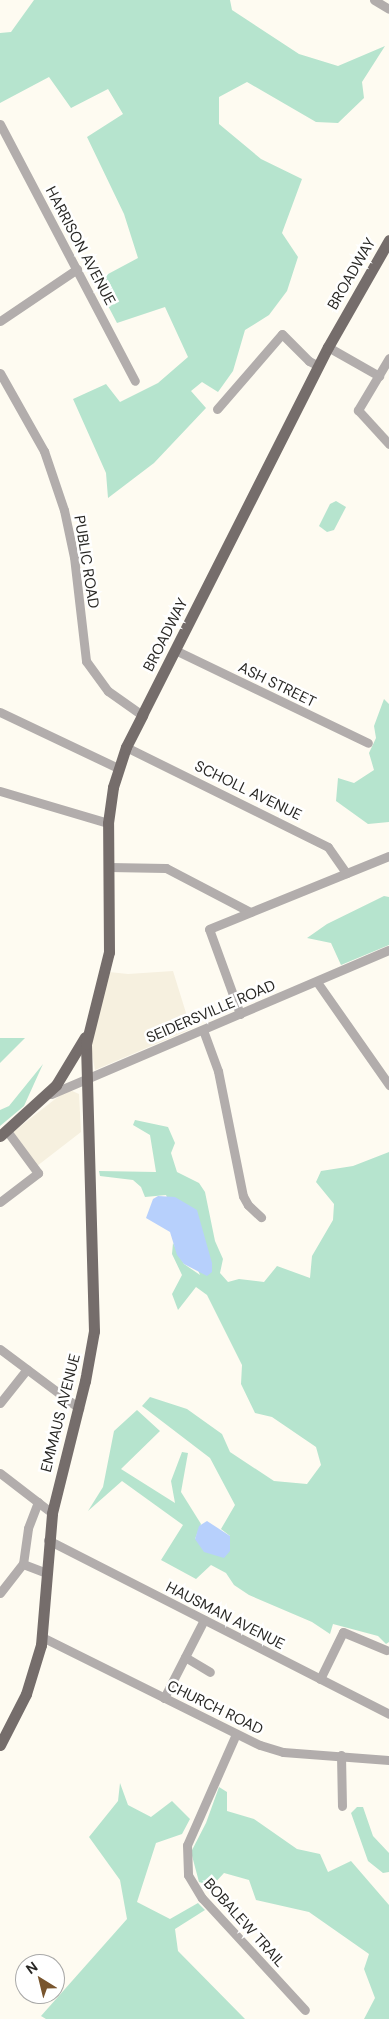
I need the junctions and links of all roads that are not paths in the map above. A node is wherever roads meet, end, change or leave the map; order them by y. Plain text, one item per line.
1 (374, 0) edge
2 (389, 9) edge
3 (0, 124) edge
4 (388, 245) edge
5 (77, 269) junction
6 (0, 322) edge
7 (328, 347) junction
8 (388, 364) edge
9 (319, 366) junction
10 (0, 373) edge
11 (379, 376) junction
12 (135, 381) dead end
13 (217, 409) dead end
14 (389, 444) edge
15 (175, 650) junction
16 (0, 712) edge
17 (142, 716) junction
18 (368, 744) dead end
19 (126, 747) junction
20 (118, 768) junction
21 (0, 791) edge
22 (108, 823) junction
23 (389, 856) edge
24 (109, 867) junction
25 (346, 873) junction
26 (250, 912) junction
27 (389, 950) edge
28 (316, 982) junction
29 (240, 1014) junction
30 (90, 1026) junction
31 (202, 1030) junction
32 (88, 1078) junction
33 (389, 1085) edge
34 (44, 1098) junction
35 (4, 1134) edge
36 (0, 1202) edge
37 (261, 1217) dead end
38 (0, 1349) edge
39 (27, 1369) junction
40 (0, 1402) edge
41 (79, 1408) junction
42 (0, 1473) edge
43 (38, 1502) junction
44 (52, 1513) junction
45 (48, 1540) junction
46 (23, 1564) junction
47 (47, 1573) junction
48 (0, 1593) edge
49 (204, 1620) junction
50 (42, 1637) junction
51 (386, 1650) dead end
52 (185, 1657) junction
53 (210, 1672) dead end
54 (320, 1679) junction
55 (164, 1698) junction
56 (389, 1714) edge
57 (236, 1734) junction
58 (0, 1746) edge
59 (341, 1755) junction
60 (389, 1760) edge
61 (342, 1806) dead end
62 (305, 2010) dead end

1 - 2 street
3 - 5 street, HARRISON AVENUE
4 - 7 main road, BROADWAY
5 - 6 street
5 - 12 street, HARRISON AVENUE
7 - 9 main road, BROADWAY
7 - 11 street
8 - 11 street
9 - 13 street
9 - 15 main road, BROADWAY
10 - 17 street, PUBLIC ROAD
11 - 14 street
15 - 17 main road, BROADWAY
15 - 18 street, ASH STREET
16 - 20 street
17 - 19 main road, BROADWAY
19 - 20 main road, BROADWAY
19 - 25 street, SCHOLL AVENUE
20 - 22 main road, BROADWAY
21 - 22 street
22 - 24 main road, BROADWAY
23 - 25 street
24 - 26 street
24 - 30 main road, BROADWAY
25 - 26 street
26 - 29 street
27 - 28 street, SEIDERSVILLE ROAD
28 - 29 street, SEIDERSVILLE ROAD
28 - 33 street
29 - 31 street, SEIDERSVILLE ROAD
30 - 32 main road, BROADWAY
30 - 34 main road
31 - 32 street, SEIDERSVILLE ROAD
31 - 37 street
32 - 34 street, SEIDERSVILLE ROAD
32 - 41 main road, EMMAUS AVENUE
34 - 35 main road
35 - 36 street
38 - 39 street
39 - 40 street
39 - 41 street
41 - 44 main road, EMMAUS AVENUE
42 - 43 street
43 - 44 street
43 - 46 street
44 - 45 main road, EMMAUS AVENUE
45 - 47 main road, EMMAUS AVENUE
45 - 49 street, HAUSMAN AVENUE
46 - 47 street
46 - 48 street
47 - 50 main road, EMMAUS AVENUE
49 - 52 street
49 - 54 street, HAUSMAN AVENUE
50 - 55 street, CHURCH ROAD
50 - 58 main road, EMMAUS AVENUE
51 - 54 street
52 - 53 street
52 - 55 street
54 - 56 street, HAUSMAN AVENUE
55 - 57 street, CHURCH ROAD
57 - 59 street, CHURCH ROAD
57 - 62 street, BOBALEW TRAIL
59 - 60 street, CHURCH ROAD
59 - 61 street

